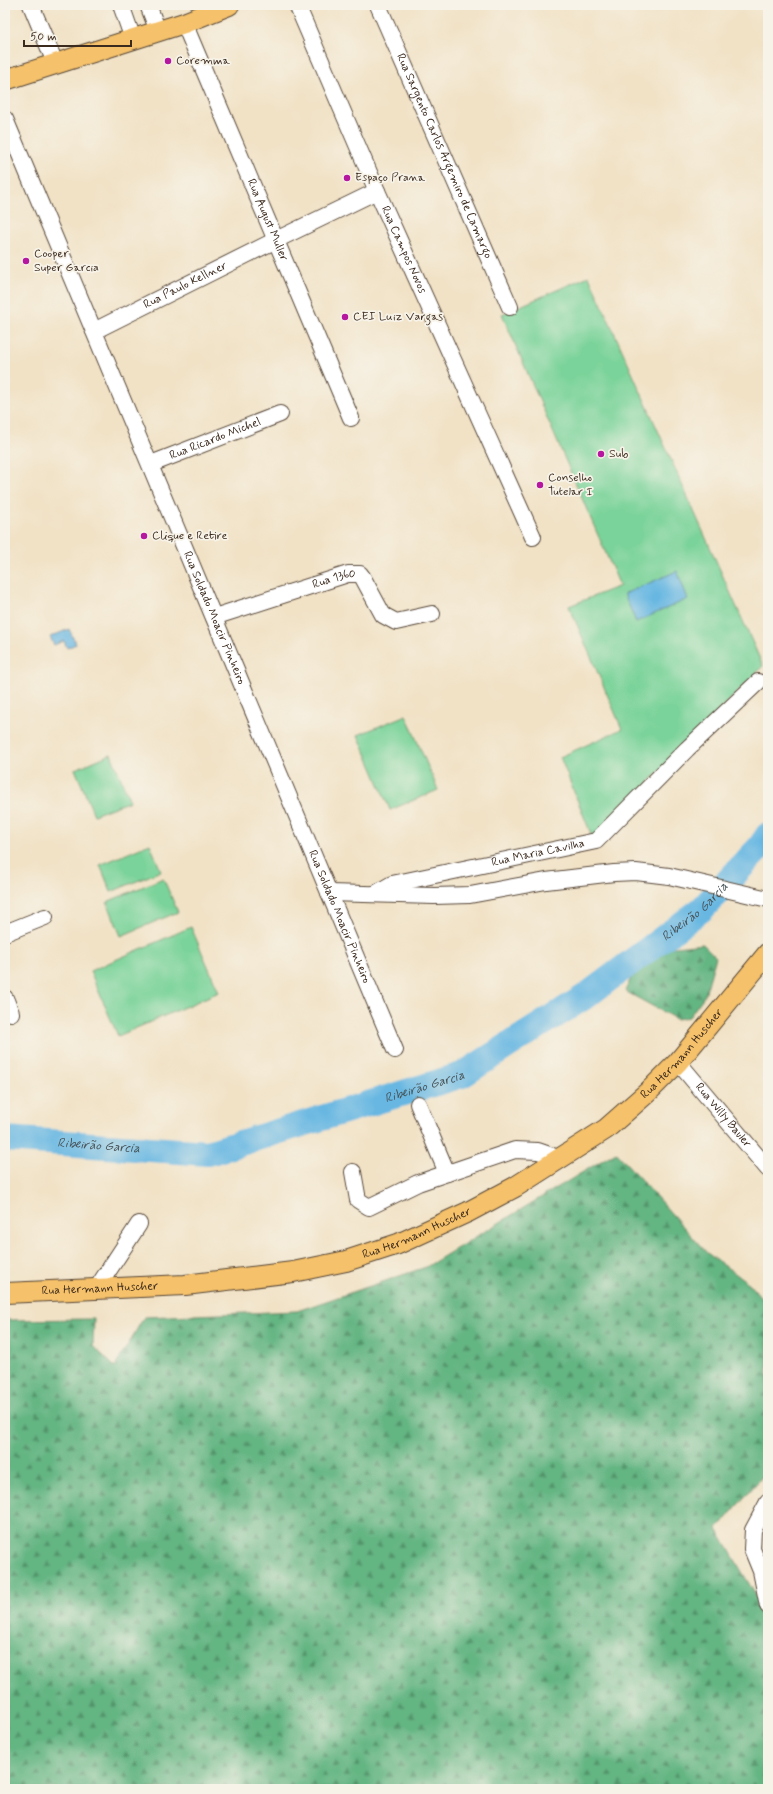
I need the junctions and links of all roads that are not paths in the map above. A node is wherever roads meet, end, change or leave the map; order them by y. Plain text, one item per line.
1 (31, 5) edge
2 (121, 5) edge
3 (148, 5) edge
4 (297, 5) edge
5 (378, 5) edge
6 (217, 7) edge
7 (184, 23) junction
8 (158, 31) junction
9 (133, 40) junction
10 (56, 65) junction
11 (5, 80) edge
12 (5, 119) edge
13 (377, 191) junction
14 (276, 240) junction
15 (510, 307) dead end
16 (94, 331) junction
17 (280, 414) dead end
18 (351, 418) dead end
19 (151, 464) junction
20 (533, 537) dead end
21 (432, 614) dead end
22 (214, 617) junction
23 (758, 682) dead end
24 (330, 893) junction
25 (374, 894) junction
26 (768, 899) edge
27 (45, 917) dead end
28 (5, 933) edge
29 (768, 953) edge
30 (768, 970) edge
31 (744, 981) junction
32 (5, 998) edge
33 (11, 1013) dead end
34 (395, 1050) dead end
35 (678, 1062) junction
36 (418, 1104) dead end
37 (561, 1159) junction
38 (767, 1165) edge
39 (353, 1172) dead end
40 (447, 1173) junction
41 (139, 1224) dead end
42 (97, 1288) junction
43 (5, 1293) edge
44 (768, 1502) edge
45 (768, 1606) edge

1 - 10 street
2 - 9 street
3 - 8 street
4 - 13 street, Rua Campos Novos
5 - 15 street, Rua Sargento Carlos Argemiro de Camargo
6 - 7 main road
7 - 8 main road
7 - 14 street, Rua August Muller
8 - 9 main road
9 - 10 main road
10 - 11 main road
12 - 16 street, Rua Soldado Moacir Pinheiro
13 - 14 street, Rua Paulo Kellner
13 - 20 street, Rua Campos Novos
14 - 16 street, Rua Paulo Kellner
14 - 18 street, Rua August Muller
16 - 19 street, Rua Soldado Moacir Pinheiro
17 - 19 street, Rua Ricardo Michel
19 - 22 street, Rua Soldado Moacir Pinheiro
21 - 22 street, Rua 1360
22 - 24 street, Rua Soldado Moacir Pinheiro
23 - 25 street, Rua Maria Cavilha
24 - 25 street
24 - 34 street, Rua Soldado Moacir Pinheiro
25 - 26 street
27 - 28 street
29 - 31 main road, Rua Hermann Huscher
30 - 31 main road, Rua Hermann Huscher
31 - 35 main road, Rua Hermann Huscher
32 - 33 street
35 - 37 main road, Rua Hermann Huscher
35 - 38 street, Rua Willy Bauler
36 - 40 street
37 - 40 street
37 - 42 main road, Rua Hermann Huscher
39 - 40 street
41 - 42 street
42 - 43 main road, Rua Hermann Huscher
44 - 45 street

